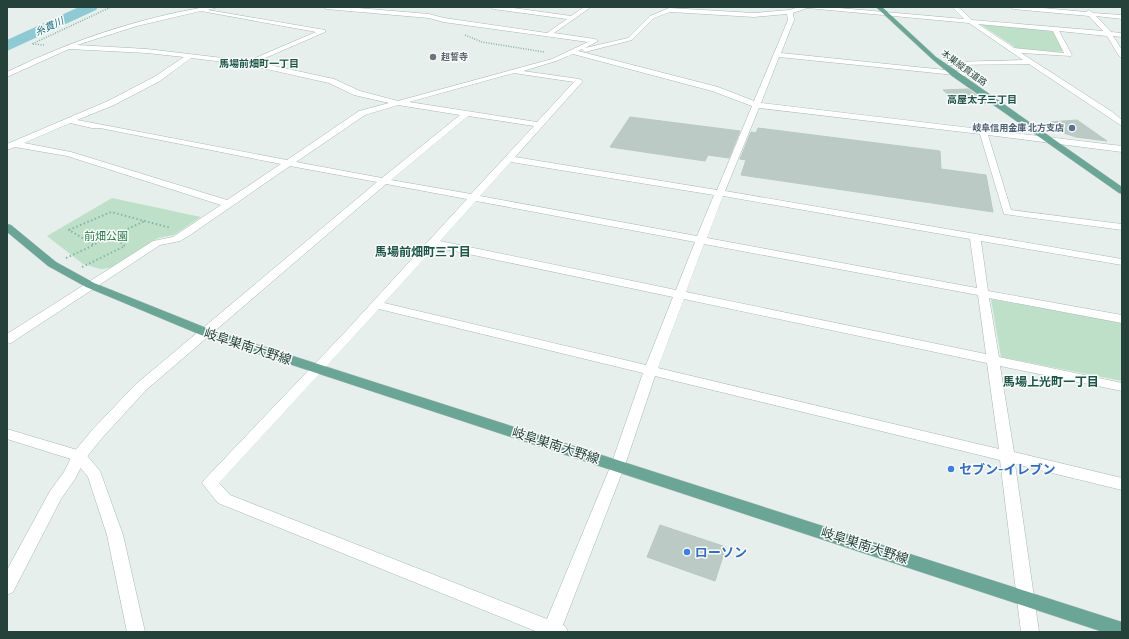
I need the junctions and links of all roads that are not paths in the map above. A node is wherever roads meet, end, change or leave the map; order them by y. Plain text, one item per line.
1 (180, 7) edge
2 (215, 7) edge
3 (326, 7) edge
4 (424, 7) edge
5 (493, 7) edge
6 (588, 7) edge
7 (805, 7) edge
8 (809, 7) edge
9 (879, 7) edge
10 (955, 7) edge
11 (1013, 7) edge
12 (1086, 7) edge
13 (197, 10) junction
14 (886, 10) edge
15 (790, 12) junction
16 (410, 14) junction
17 (1091, 14) junction
18 (894, 15) junction
19 (1122, 17) edge
20 (573, 18) junction
21 (154, 20) junction
22 (971, 22) junction
23 (1055, 29) junction
24 (1109, 34) junction
25 (548, 35) junction
26 (1122, 35) edge
27 (69, 47) junction
28 (1012, 50) junction
29 (575, 53) junction
30 (777, 55) junction
31 (190, 56) junction
32 (1122, 56) edge
33 (1030, 62) junction
34 (249, 63) junction
35 (950, 64) junction
36 (512, 71) junction
37 (955, 74) junction
38 (965, 74) junction
39 (7, 75) edge
40 (398, 103) junction
41 (757, 105) junction
42 (1108, 112) junction
43 (466, 114) junction
44 (1122, 114) edge
45 (71, 121) junction
46 (1122, 124) edge
47 (540, 125) junction
48 (983, 132) junction
49 (1049, 140) junction
50 (1063, 142) junction
51 (11, 145) edge
52 (1122, 149) edge
53 (509, 159) junction
54 (288, 163) junction
55 (384, 181) junction
56 (1122, 182) edge
57 (1122, 191) edge
58 (720, 193) junction
59 (472, 197) junction
60 (229, 204) junction
61 (7, 227) edge
62 (1122, 227) edge
63 (975, 238) junction
64 (701, 239) junction
65 (432, 243) junction
66 (1122, 262) edge
67 (90, 285) junction
68 (982, 293) junction
69 (680, 296) junction
70 (378, 305) junction
71 (1122, 319) edge
72 (205, 332) junction
73 (7, 340) edge
74 (993, 361) junction
75 (319, 368) junction
76 (650, 371) junction
77 (1122, 387) edge
78 (7, 434) edge
79 (80, 456) junction
80 (1007, 457) junction
81 (618, 465) junction
82 (1122, 484) edge
83 (7, 587) edge
84 (1025, 598) junction
85 (1122, 630) edge
86 (554, 631) edge
87 (136, 632) edge
88 (1030, 632) edge

1 - 21 street
2 - 13 street
3 - 16 street
4 - 16 street
5 - 20 street
6 - 20 street
7 - 15 street
8 - 14 street
9 - 14 main road, 本巣縦貫道路
10 - 22 street
11 - 17 street
12 - 17 street
13 - 21 street
13 - 34 street
14 - 18 main road, 本巣縦貫道路
14 - 37 main road, 本巣縦貫道路
15 - 29 street
15 - 30 street
16 - 25 street
17 - 19 street
17 - 24 street
18 - 22 street
18 - 35 main road, 本巣縦貫道路
20 - 25 street
21 - 27 street
22 - 23 street
22 - 28 street
23 - 24 street
23 - 28 street
24 - 26 street
24 - 32 street
25 - 29 street
27 - 31 street
27 - 39 street
28 - 33 street
29 - 36 street
29 - 41 street
30 - 37 street
30 - 41 street
31 - 34 street
31 - 45 street
33 - 35 street
33 - 42 street
34 - 40 street
35 - 38 main road, 本巣縦貫道路
36 - 40 street
36 - 47 street
37 - 38 street
37 - 49 main road, 本巣縦貫道路
38 - 50 main road, 本巣縦貫道路
40 - 43 street
40 - 54 street
41 - 48 street
41 - 58 street
42 - 44 street
42 - 46 street
43 - 47 street
43 - 55 street
45 - 51 street
45 - 54 street
47 - 53 street
48 - 49 street
48 - 62 street
49 - 50 street
49 - 57 main road, 本巣縦貫道路
50 - 52 street
50 - 56 main road, 本巣縦貫道路
51 - 60 street
53 - 58 street
53 - 59 street
54 - 55 street
54 - 60 street
55 - 59 street
55 - 72 street
58 - 63 street
58 - 64 street
59 - 64 street
59 - 65 street
60 - 67 street
61 - 67 main road, 岐阜巣南大野線
63 - 66 street
63 - 68 street
64 - 68 street
64 - 69 street
65 - 69 street
65 - 70 street
67 - 72 main road, 岐阜巣南大野線
67 - 73 street
68 - 71 street
68 - 74 street
69 - 74 street
69 - 76 street
70 - 75 street
70 - 76 street
72 - 75 main road, 岐阜巣南大野線
72 - 79 street
74 - 77 street
74 - 80 street
75 - 81 main road, 岐阜巣南大野線
75 - 86 street
76 - 80 street
76 - 81 street
78 - 79 street
79 - 83 street
79 - 87 street
80 - 82 street
80 - 84 street
81 - 84 main road, 岐阜巣南大野線
81 - 86 street
84 - 85 main road, 岐阜巣南大野線
84 - 88 street

